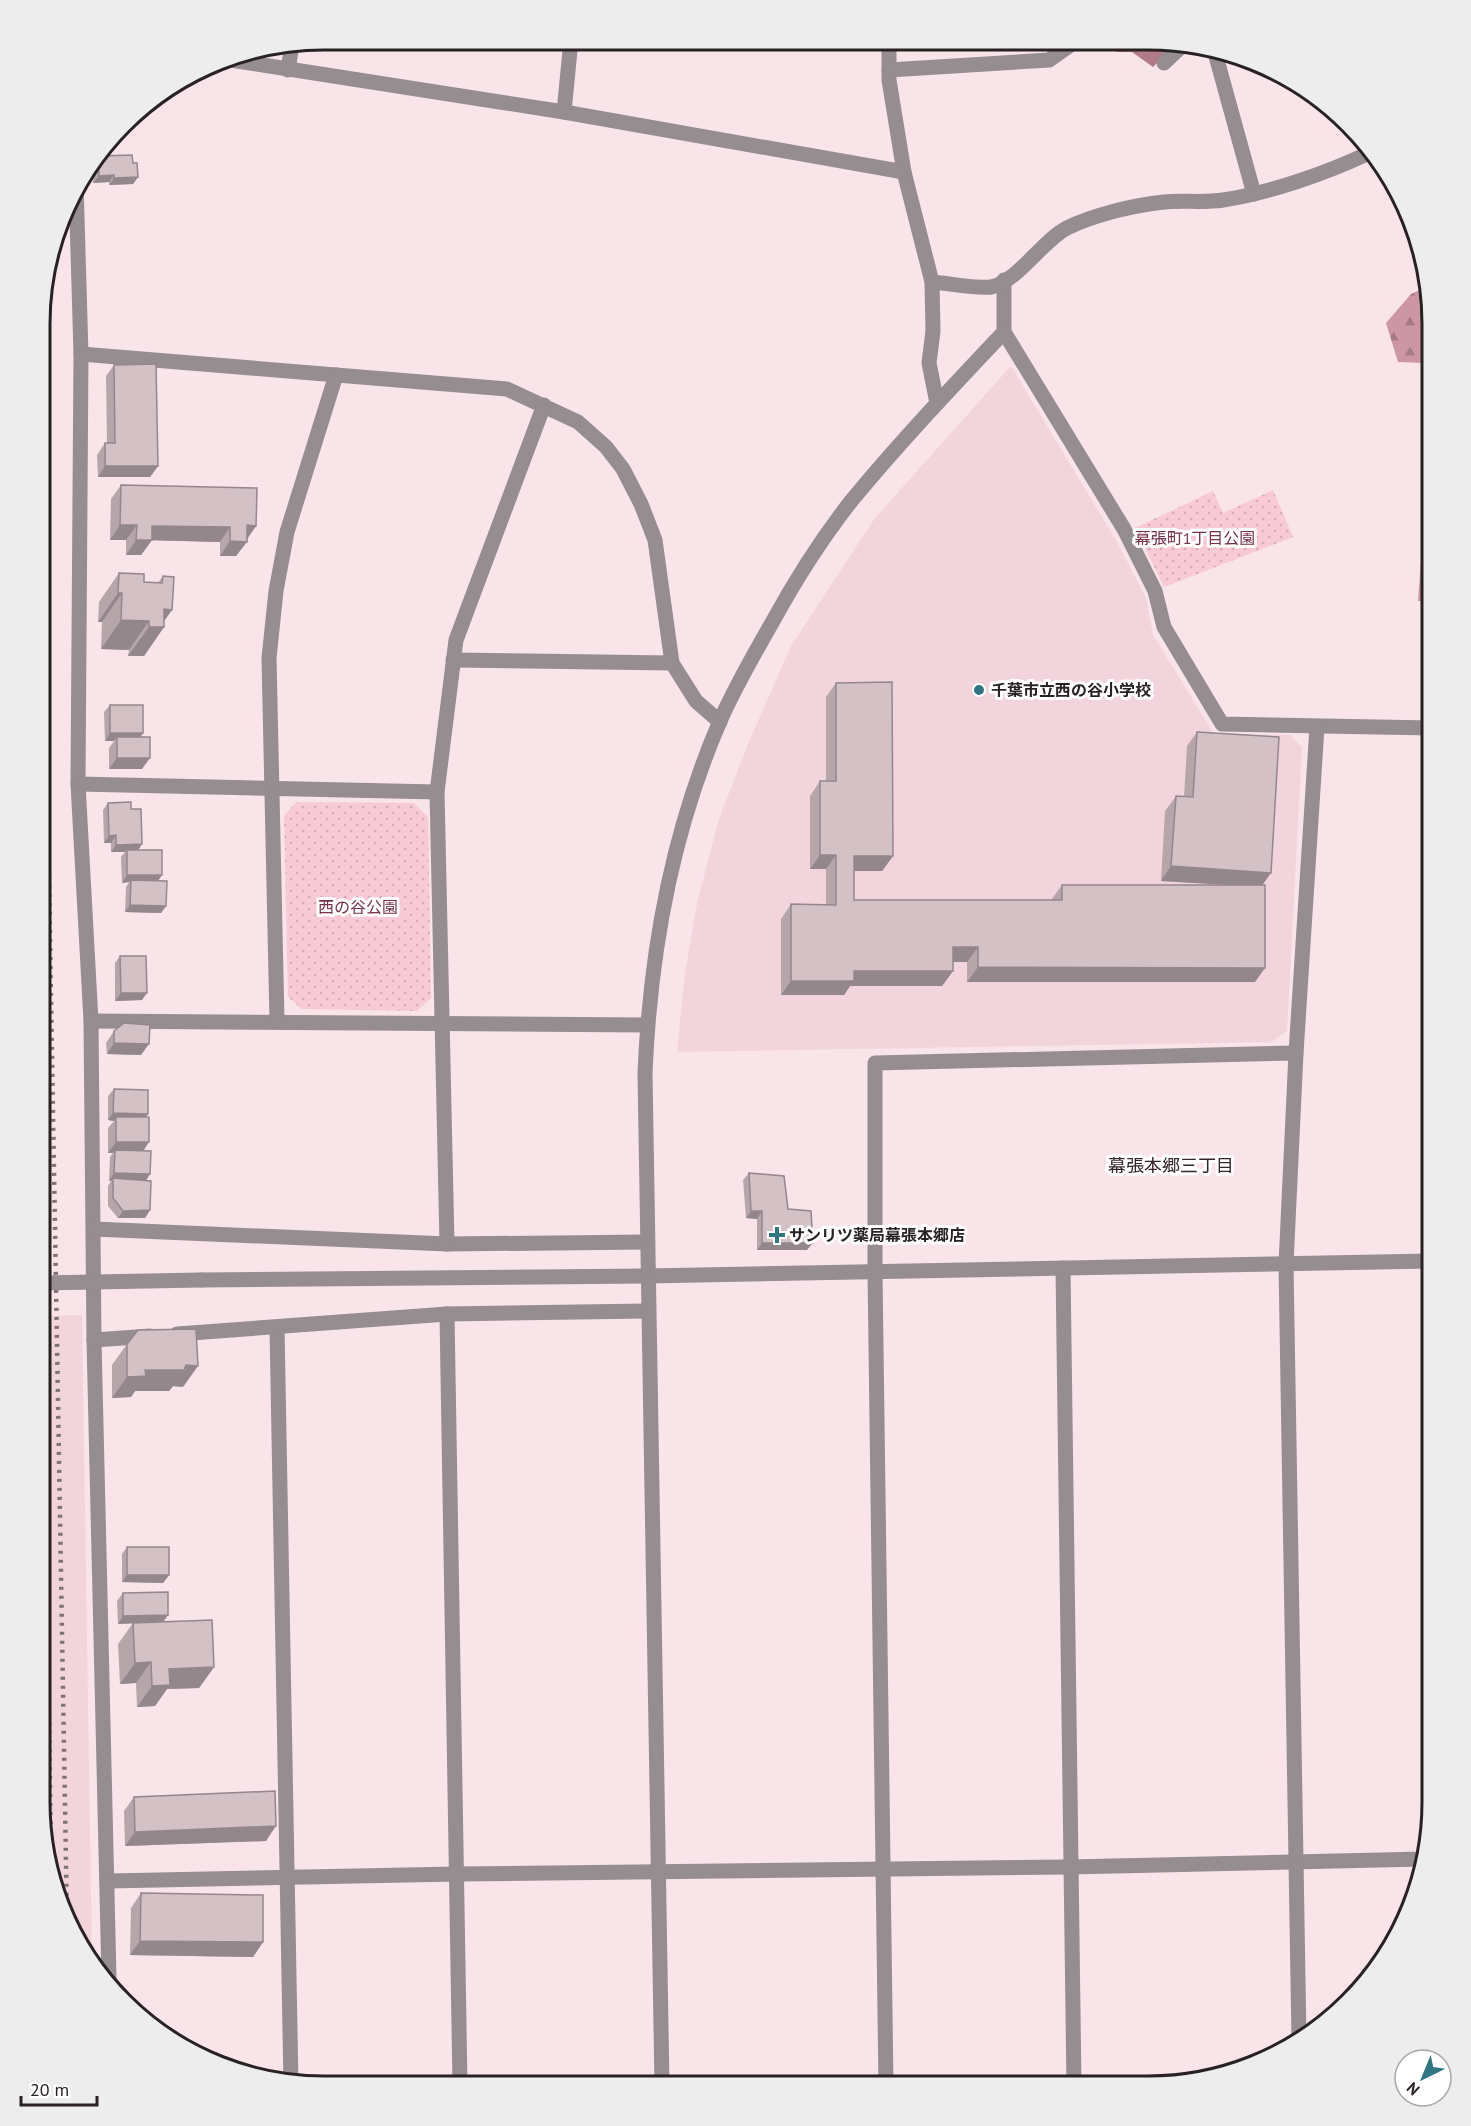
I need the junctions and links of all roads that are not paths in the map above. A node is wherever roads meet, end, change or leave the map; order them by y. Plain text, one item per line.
1 (570, 50) edge
2 (889, 50) edge
3 (1063, 50) edge
4 (1176, 51) edge
5 (291, 52) edge
6 (1217, 59) edge
7 (242, 62) edge
8 (1164, 63) dead end
9 (288, 70) junction
10 (889, 70) junction
11 (564, 112) junction
12 (1364, 155) edge
13 (904, 172) junction
14 (1254, 194) junction
15 (77, 206) edge
16 (1004, 280) junction
17 (932, 282) junction
18 (1004, 332) junction
19 (81, 354) junction
20 (336, 375) junction
21 (937, 403) junction
22 (544, 405) junction
23 (453, 660) junction
24 (672, 663) junction
25 (720, 722) junction
26 (1317, 727) junction
27 (1422, 728) edge
28 (78, 784) junction
29 (272, 789) junction
30 (437, 792) junction
31 (90, 1021) junction
32 (277, 1021) junction
33 (443, 1023) junction
34 (647, 1025) junction
35 (1296, 1053) junction
36 (94, 1229) junction
37 (647, 1242) junction
38 (447, 1244) junction
39 (1422, 1262) edge
40 (1286, 1264) junction
41 (1064, 1268) junction
42 (875, 1272) junction
43 (647, 1276) junction
44 (50, 1283) edge
45 (647, 1311) junction
46 (447, 1314) junction
47 (277, 1327) junction
48 (94, 1340) junction
49 (1415, 1859) edge
50 (1296, 1860) junction
51 (1070, 1867) junction
52 (882, 1869) junction
53 (658, 1872) junction
54 (457, 1874) junction
55 (287, 1878) junction
56 (108, 1881) junction
57 (109, 1972) edge
58 (1299, 2031) edge
59 (291, 2074) edge
60 (460, 2076) edge
61 (662, 2076) edge
62 (886, 2076) edge
63 (1074, 2076) edge

1 - 11 street
2 - 10 street
3 - 10 street
4 - 8 street
5 - 9 street
6 - 14 street
7 - 9 street
9 - 11 street
10 - 13 street
11 - 13 street
12 - 14 street
13 - 17 street
14 - 16 street
15 - 19 street
16 - 17 street
16 - 18 street
17 - 21 street
18 - 21 street
18 - 26 street
19 - 20 street
19 - 28 street
20 - 22 street
20 - 29 street
21 - 25 street
22 - 23 street
22 - 24 street
23 - 24 street
23 - 30 street
24 - 25 street
25 - 34 street
26 - 27 street
26 - 35 street
28 - 29 street
28 - 31 street
29 - 30 street
29 - 32 street
30 - 33 street
31 - 32 street
31 - 36 street
32 - 33 street
33 - 34 street
33 - 38 street
34 - 37 street
35 - 40 street
35 - 42 street
36 - 38 street
36 - 48 street
37 - 38 street
37 - 43 street
39 - 40 street
40 - 41 street
40 - 50 street
41 - 42 street
41 - 51 street
42 - 43 street
42 - 52 street
43 - 44 street, bridge
43 - 45 street
45 - 46 street
45 - 53 street
46 - 47 street
46 - 54 street
47 - 48 street
47 - 55 street
48 - 56 street
49 - 50 street
50 - 51 street
50 - 58 street
51 - 52 street
51 - 63 street
52 - 53 street
52 - 62 street
53 - 54 street
53 - 61 street
54 - 55 street
54 - 60 street
55 - 56 street
55 - 59 street
56 - 57 street

